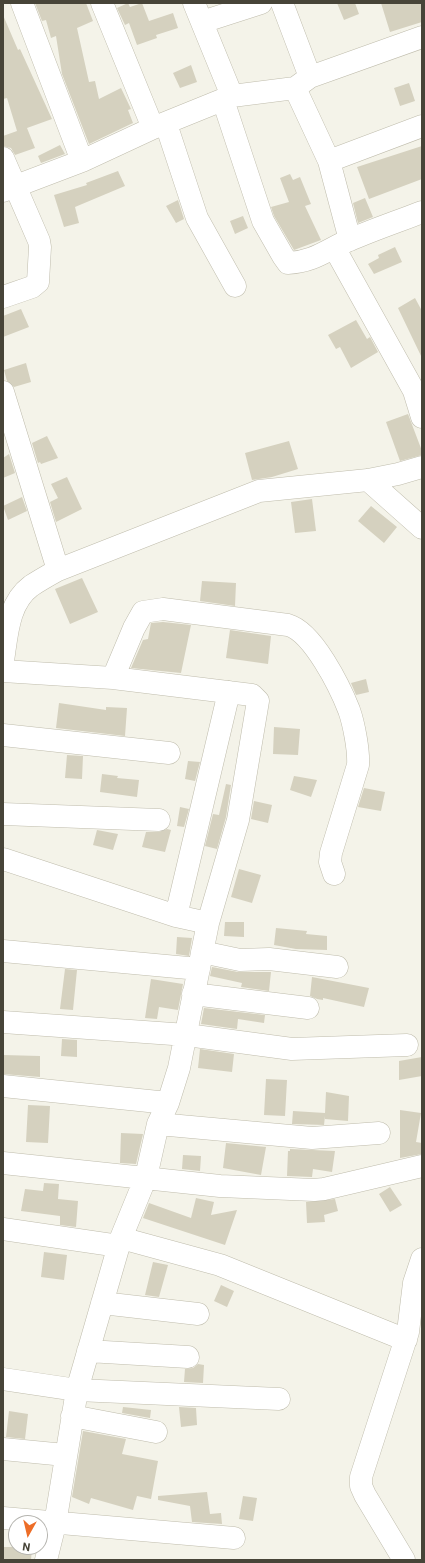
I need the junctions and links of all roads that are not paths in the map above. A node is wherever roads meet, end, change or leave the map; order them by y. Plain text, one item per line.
1 (22, 3) edge
2 (102, 3) edge
3 (261, 3) edge
4 (282, 3) edge
5 (198, 13) edge
6 (422, 37) edge
7 (303, 83) junction
8 (227, 98) junction
9 (160, 126) junction
10 (422, 126) edge
11 (3, 158) edge
12 (82, 161) junction
13 (329, 161) junction
14 (9, 188) edge
15 (422, 212) edge
16 (342, 244) junction
17 (235, 286) dead end
18 (3, 298) edge
19 (3, 392) edge
20 (422, 417) edge
21 (422, 467) edge
22 (368, 480) junction
23 (422, 528) edge
24 (58, 570) junction
25 (10, 599) edge
26 (3, 661) edge
27 (3, 671) edge
28 (113, 678) junction
29 (229, 692) junction
30 (3, 735) edge
31 (169, 753) dead end
32 (3, 814) edge
33 (158, 820) dead end
34 (3, 859) edge
35 (334, 874) dead end
36 (176, 916) junction
37 (208, 923) junction
38 (3, 951) edge
39 (200, 961) junction
40 (337, 967) dead end
41 (193, 994) junction
42 (308, 1008) dead end
43 (3, 1022) edge
44 (187, 1035) junction
45 (407, 1045) dead end
46 (3, 1086) edge
47 (168, 1103) junction
48 (158, 1124) junction
49 (379, 1133) dead end
50 (3, 1163) edge
51 (422, 1166) edge
52 (146, 1177) junction
53 (3, 1229) edge
54 (120, 1242) junction
55 (422, 1259) edge
56 (102, 1303) junction
57 (198, 1314) dead end
58 (406, 1340) junction
59 (88, 1351) junction
60 (188, 1358) dead end
61 (3, 1379) edge
62 (77, 1390) junction
63 (279, 1399) dead end
64 (72, 1416) junction
65 (156, 1432) dead end
66 (3, 1450) edge
67 (65, 1455) junction
68 (3, 1518) edge
69 (55, 1524) junction
70 (234, 1538) dead end
71 (46, 1560) edge
72 (404, 1560) edge

1 - 12 street
2 - 9 street
3 - 5 street
4 - 7 street
5 - 8 street
6 - 7 street
7 - 8 street
7 - 13 street
8 - 9 street
8 - 16 street
9 - 12 street
9 - 17 street
10 - 13 street
11 - 14 street
12 - 14 street
13 - 16 street
14 - 18 street
15 - 16 street
16 - 20 street
19 - 24 street
21 - 22 street
22 - 23 street
22 - 24 street
24 - 25 street
25 - 26 street
27 - 28 street
28 - 29 street
28 - 35 street
29 - 36 street
29 - 37 street
30 - 31 street
32 - 33 street
34 - 36 street
36 - 37 street
37 - 39 street
38 - 39 street
39 - 40 street
39 - 41 street
41 - 42 street
41 - 44 street
43 - 44 street
44 - 45 street
44 - 47 street
46 - 47 street
47 - 48 street
48 - 49 street
48 - 52 street
50 - 52 street
51 - 52 street
52 - 54 street
53 - 54 street
54 - 56 street
54 - 58 street
55 - 58 street
56 - 57 street
56 - 59 street
58 - 72 street
59 - 60 street
59 - 62 street
61 - 62 street
62 - 63 street
62 - 64 street
64 - 65 street
64 - 67 street
66 - 67 street
67 - 69 street
68 - 69 street
69 - 70 street
69 - 71 street

